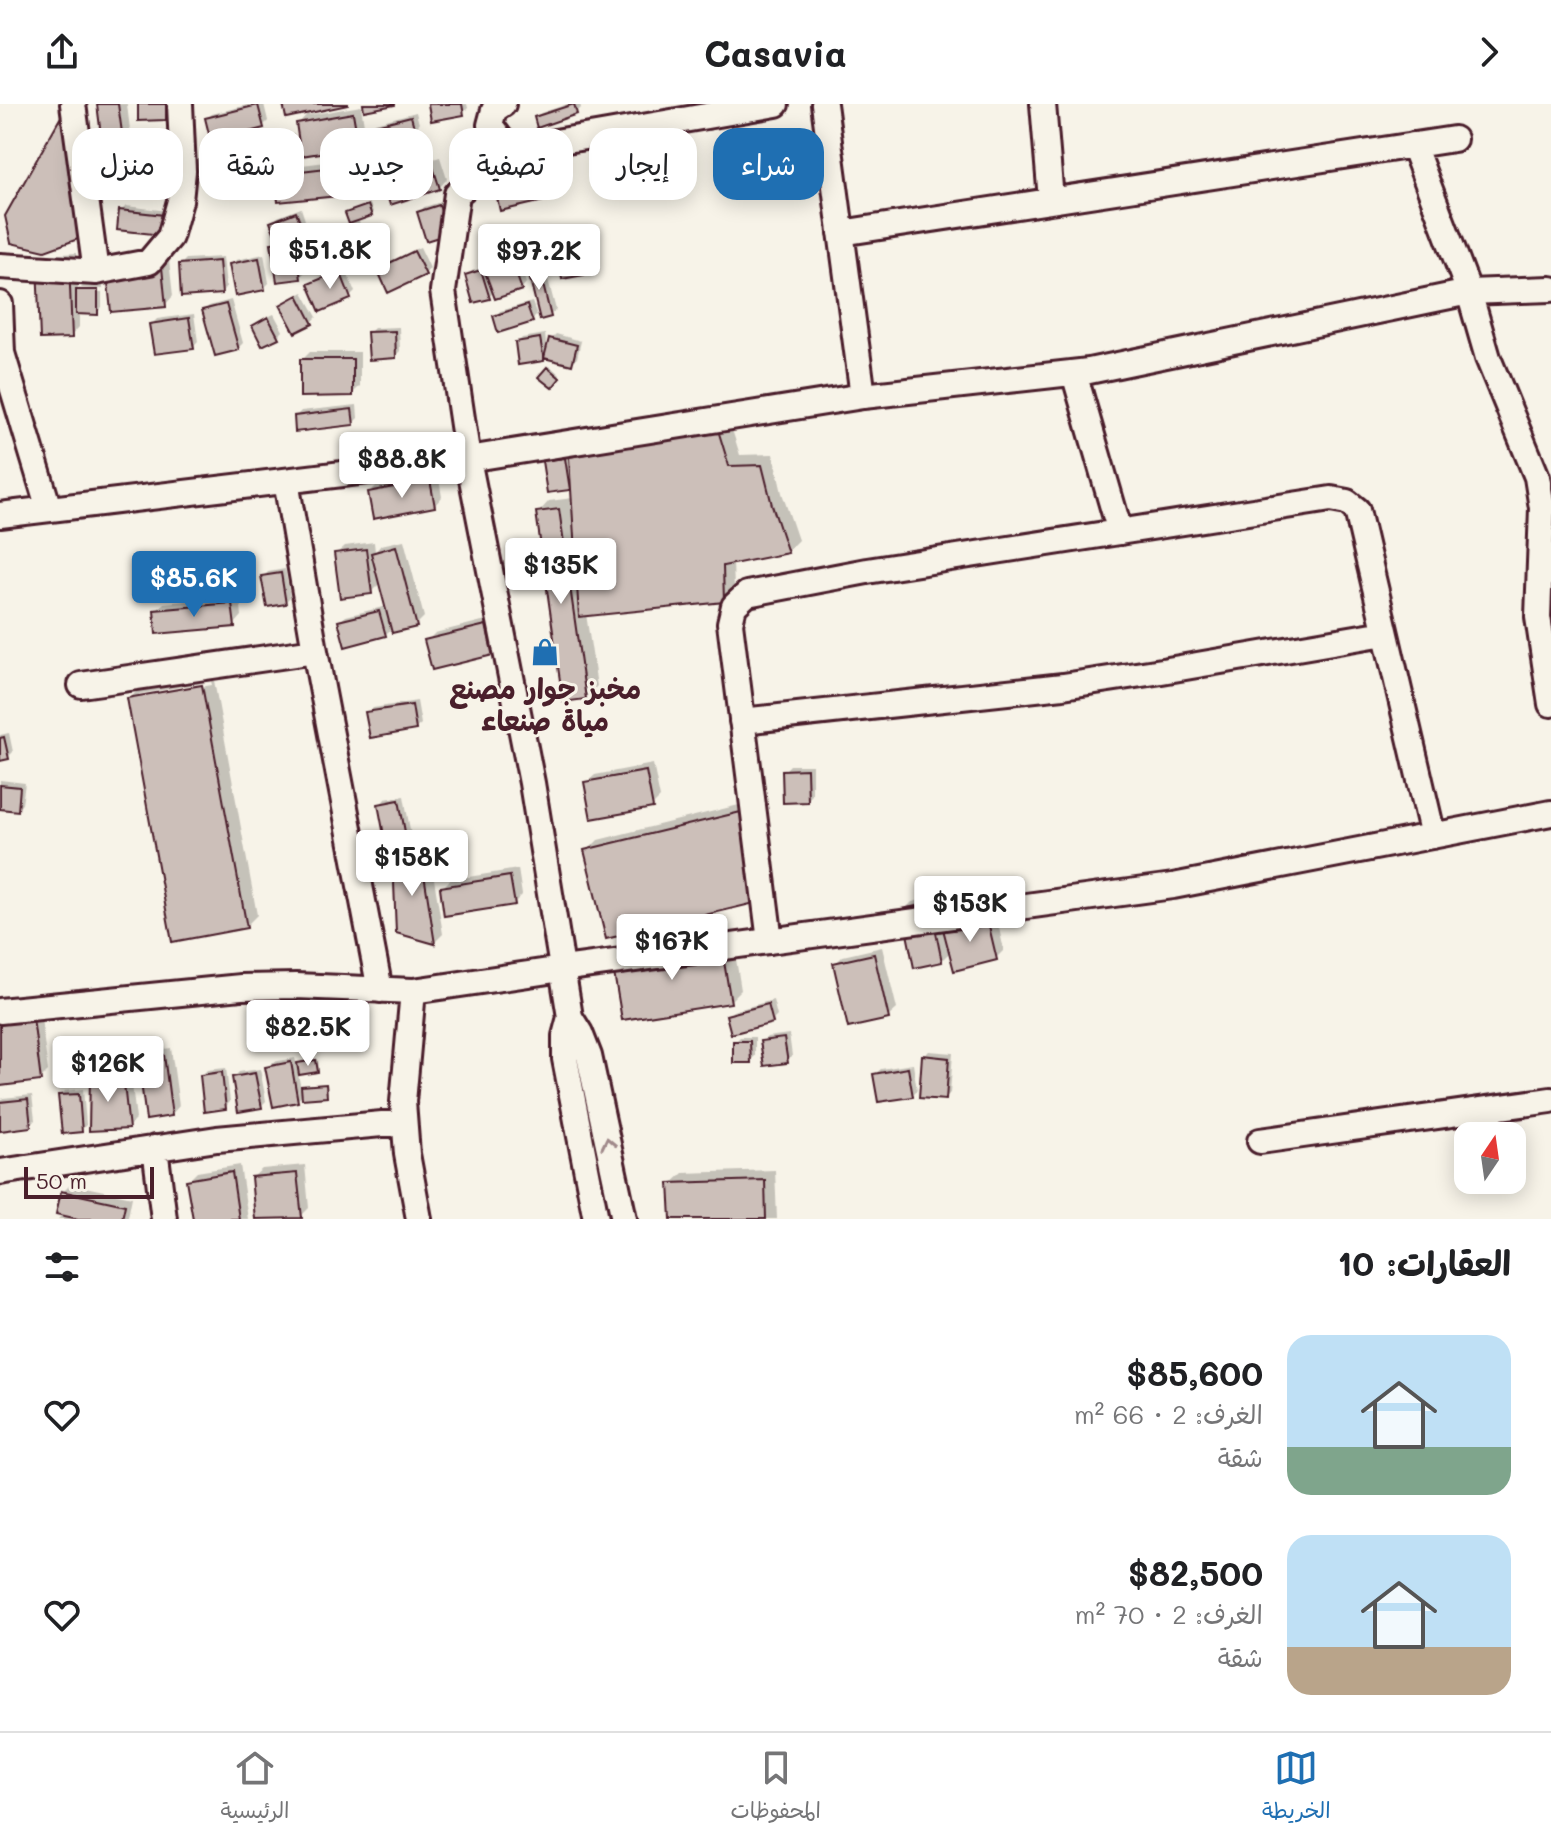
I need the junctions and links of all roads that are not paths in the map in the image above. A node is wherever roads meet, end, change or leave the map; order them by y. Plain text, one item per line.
1 (73, 104) edge
2 (180, 104) edge
3 (503, 104) edge
4 (776, 104) edge
5 (824, 104) edge
6 (1043, 104) edge
7 (492, 128) edge
8 (573, 139) edge
9 (1454, 139) dead end
10 (1413, 145) junction
11 (456, 200) edge
12 (1051, 200) junction
13 (841, 233) junction
14 (0, 266) edge
15 (96, 272) junction
16 (1551, 289) edge
17 (1469, 292) junction
18 (0, 304) edge
19 (1074, 373) junction
20 (863, 396) junction
21 (468, 459) junction
22 (286, 481) junction
23 (49, 509) junction
24 (0, 515) edge
25 (1120, 532) junction
26 (1385, 633) junction
27 (315, 651) junction
28 (81, 685) dead end
29 (1551, 704) edge
30 (742, 721) junction
31 (1551, 813) edge
32 (1433, 836) junction
33 (770, 941) junction
34 (562, 969) junction
35 (380, 990) junction
36 (413, 991) junction
37 (0, 1011) edge
38 (570, 1017) junction
39 (1551, 1100) edge
40 (404, 1122) junction
41 (1260, 1141) dead end
42 (155, 1148) junction
43 (0, 1172) edge
44 (164, 1219) edge
45 (419, 1219) edge
46 (596, 1219) edge
47 (624, 1219) edge

1 - 15 street
2 - 15 street
3 - 7 street
4 - 8 street
5 - 13 street
6 - 12 street
9 - 10 street
10 - 12 street
10 - 17 street
11 - 21 street
12 - 13 street
13 - 20 street
14 - 15 street
16 - 17 street
17 - 19 street
17 - 29 street
18 - 23 street
19 - 20 street
19 - 25 street
20 - 21 street
21 - 22 street
21 - 34 street
22 - 23 street
22 - 27 street
23 - 24 street
25 - 26 street
25 - 30 street
26 - 30 street
26 - 32 street
27 - 28 street
27 - 35 street
30 - 33 street
31 - 32 street
32 - 33 street
33 - 34 street
34 - 36 street
34 - 38 street
35 - 36 street
35 - 37 street
36 - 40 street
38 - 46 street
47 -> 38 street
39 - 41 street
40 - 42 street
40 - 45 street
42 - 43 street
42 - 44 street

